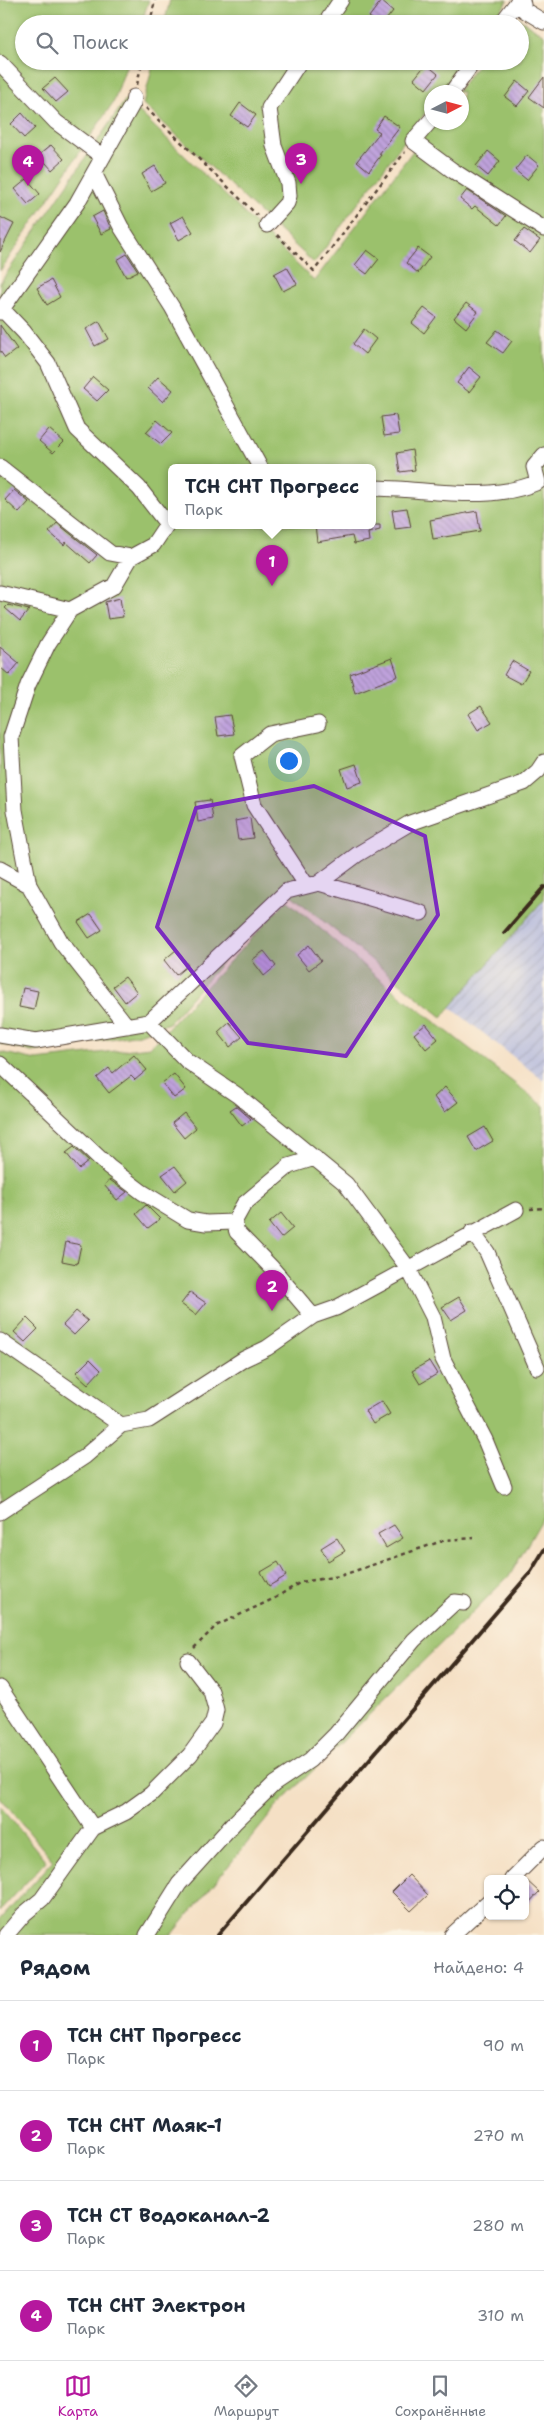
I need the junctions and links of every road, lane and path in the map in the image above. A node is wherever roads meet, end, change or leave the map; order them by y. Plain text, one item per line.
1 (155, 0) edge
2 (342, 0) edge
3 (520, 0) edge
4 (152, 15) edge
5 (331, 15) edge
6 (508, 15) edge
7 (544, 22) edge
8 (0, 63) edge
9 (140, 70) edge
10 (294, 70) edge
11 (468, 70) edge
12 (457, 85) edge
13 (134, 97) joint
14 (424, 129) edge
15 (103, 157) junction
16 (94, 173) junction
17 (267, 225) dead end
18 (544, 229) edge
19 (1, 311) edge
20 (544, 455) edge
21 (258, 464) edge
22 (0, 467) edge
23 (376, 488) edge
24 (168, 523) edge
25 (168, 525) edge
26 (131, 557) junction
27 (0, 593) edge
28 (70, 610) junction
29 (318, 724) dead end
30 (5, 734) edge
31 (544, 762) edge
32 (0, 869) edge
33 (313, 884) junction
34 (29, 886) junction
35 (422, 913) dead end
36 (149, 1022) junction
37 (127, 1026) junction
38 (0, 1035) edge
39 (0, 1064) edge
40 (315, 1158) junction
41 (516, 1210) dead end
42 (234, 1222) junction
43 (472, 1232) junction
44 (408, 1268) junction
45 (313, 1316) junction
46 (0, 1341) edge
47 (538, 1367) dead end
48 (121, 1425) junction
49 (504, 1486) dead end
50 (0, 1512) edge
51 (474, 1538) dead end
52 (464, 1603) dead end
53 (188, 1661) joint
54 (0, 1688) edge
55 (93, 1828) junction
56 (544, 1847) edge
57 (516, 1875) edge
58 (484, 1906) edge
59 (6, 1935) edge
60 (147, 1935) edge
61 (452, 1935) edge

1 - 4 path
2 - 5 street
3 - 6 street
3 - 7 street
8 - 15 street
9 - 13 path
10 - 17 street
11 - 12 street
13 - 15 street
14 - 18 street
15 - 16 street
16 - 19 street
16 - 21 street
19 - 24 street
20 - 23 street
22 - 26 street
25 - 26 street
26 - 28 street
27 - 28 street
28 - 30 street
29 - 33 street
30 - 34 street
31 - 33 street
32 - 34 street
33 - 35 street
33 - 36 street
34 - 37 street
36 - 37 street
36 - 40 street
37 - 38 street
39 - 42 street
40 - 42 street
40 - 44 street
41 - 43 street
42 - 45 street
43 - 44 street
43 - 47 street
44 - 45 street
44 - 49 street
45 - 48 street
46 - 48 street
48 - 50 street
51 - 53 path
52 - 60 street
53 - 55 street
54 - 55 street
55 - 59 street
56 - 57 street
58 - 61 street

